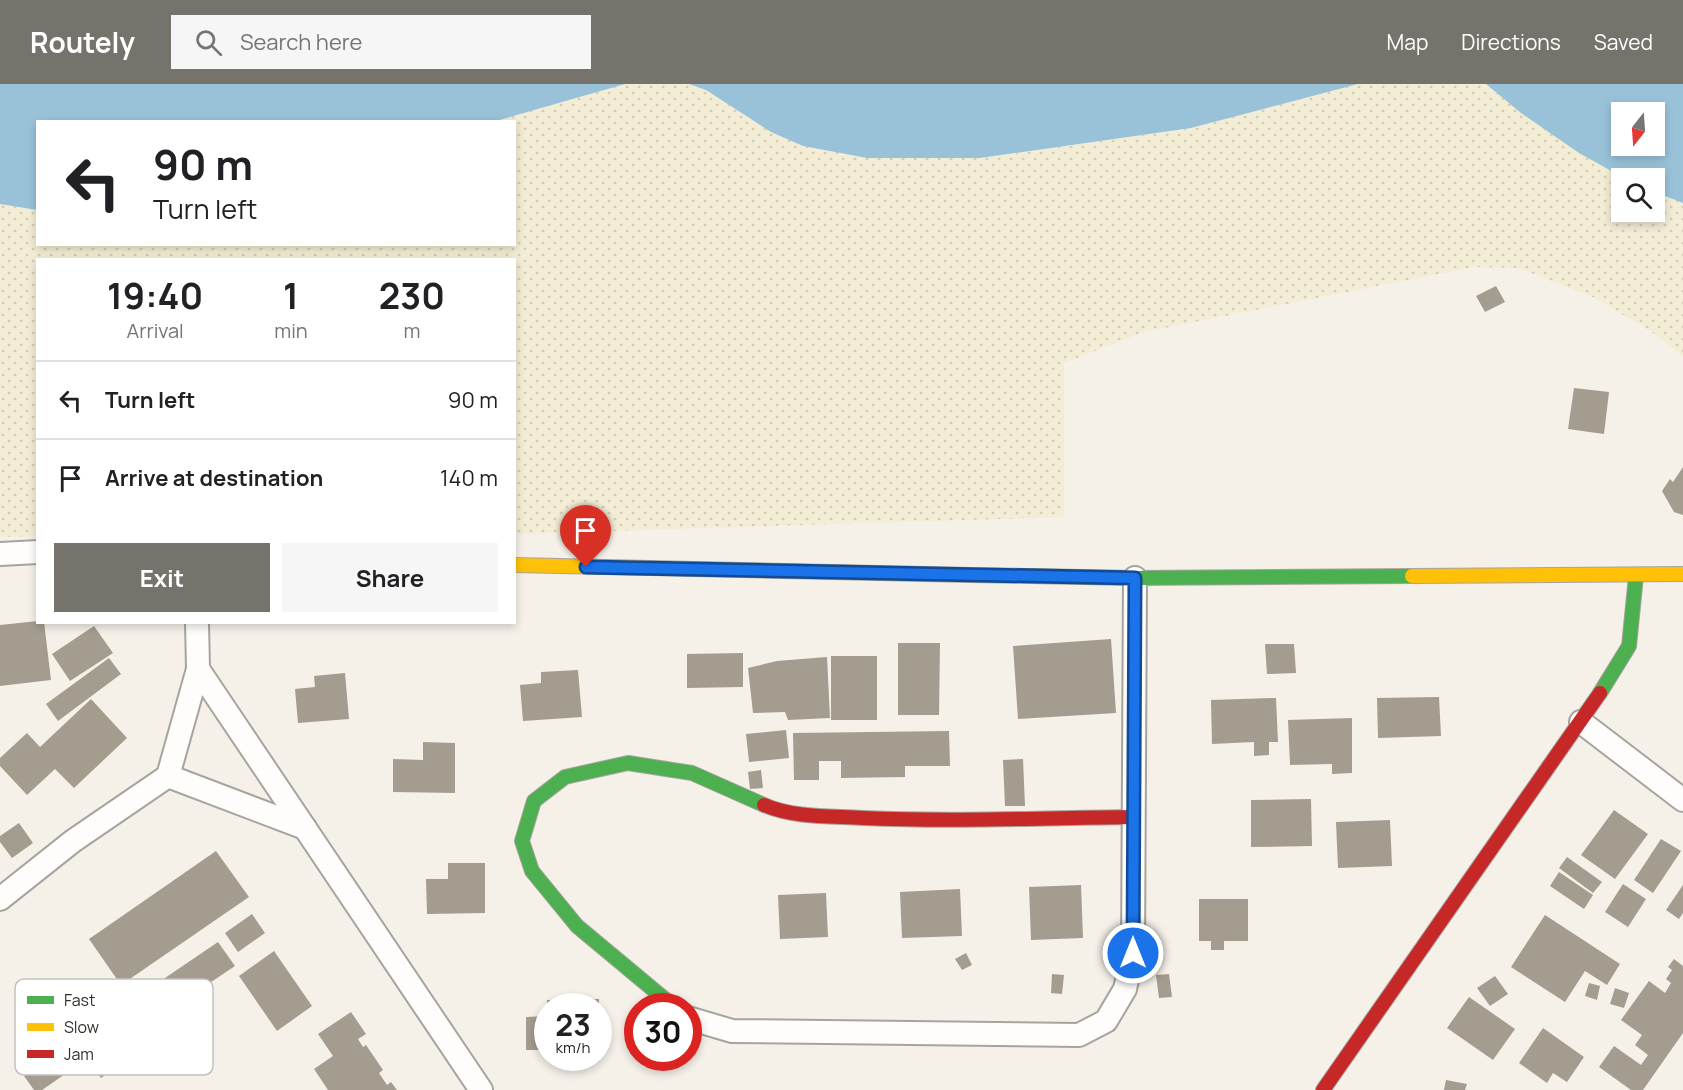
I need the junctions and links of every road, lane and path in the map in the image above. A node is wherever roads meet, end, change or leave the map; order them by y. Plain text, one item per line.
1 (36, 552) edge
2 (0, 554) edge
3 (516, 565) edge
4 (1683, 574) edge
5 (1636, 576) junction
6 (1135, 578) junction
7 (197, 624) edge
8 (198, 669) junction
9 (1581, 722) junction
10 (168, 776) junction
11 (1683, 800) edge
12 (1134, 817) junction
13 (305, 828) junction
14 (0, 899) edge
15 (657, 993) edge
16 (702, 1022) edge
17 (481, 1090) edge
18 (1323, 1090) edge

1 - 2 street
3 - 6 street
4 - 5 street
5 - 6 street
5 - 9 street
6 - 12 street
7 - 8 street
8 - 10 street
8 - 13 street
9 - 11 street
9 - 18 street
10 - 13 street
10 - 14 street
12 - 15 street
12 - 16 street
13 - 17 street

